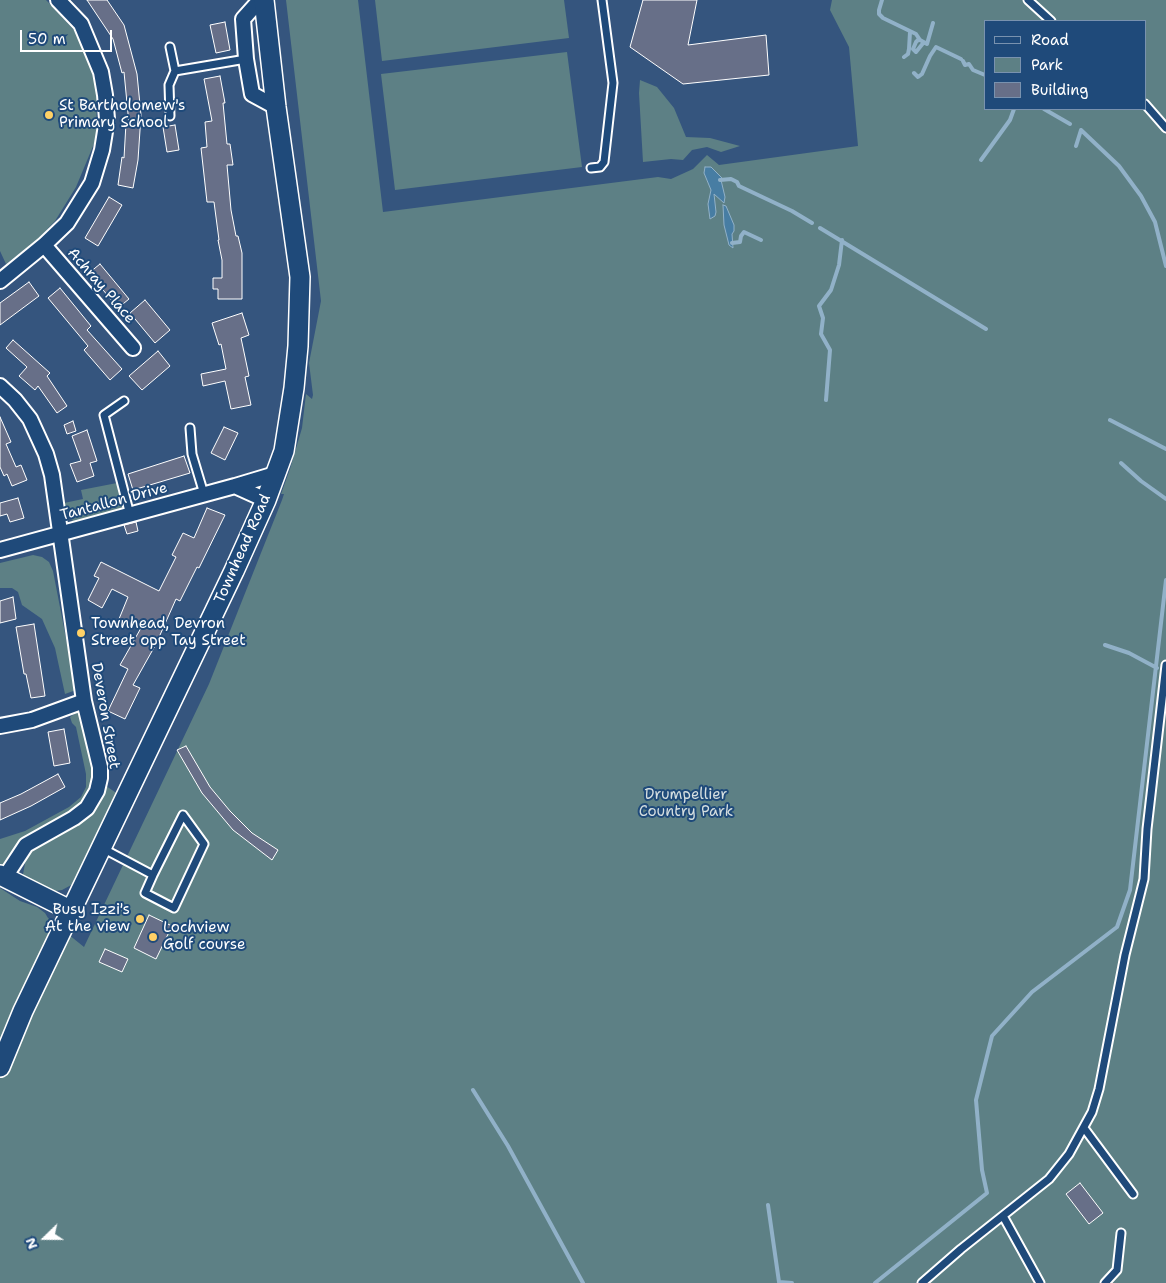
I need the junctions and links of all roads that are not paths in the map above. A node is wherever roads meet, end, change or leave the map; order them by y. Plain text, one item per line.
1 (58, 0) edge
2 (262, 0) edge
3 (602, 0) edge
4 (1028, 0) edge
5 (1050, 20) edge
6 (170, 46) dead end
7 (246, 59) junction
8 (175, 70) junction
9 (1146, 105) edge
10 (276, 107) junction
11 (170, 116) dead end
12 (1166, 128) edge
13 (591, 168) dead end
14 (44, 245) junction
15 (0, 281) edge
16 (133, 348) dead end
17 (0, 386) edge
18 (124, 401) dead end
19 (190, 428) dead end
20 (275, 474) junction
21 (236, 486) junction
22 (204, 494) junction
23 (266, 500) junction
24 (130, 515) junction
25 (60, 534) junction
26 (0, 550) edge
27 (1166, 665) edge
28 (84, 701) junction
29 (0, 726) edge
30 (102, 848) junction
31 (153, 875) junction
32 (3, 876) edge
33 (72, 911) junction
34 (0, 1067) edge
35 (1084, 1128) junction
36 (1133, 1194) dead end
37 (1003, 1216) junction
38 (1121, 1233) dead end
39 (922, 1283) edge
40 (1040, 1283) edge
41 (1105, 1283) edge

1 - 14 street
2 - 7 street, Townhead Road
2 - 10 street, Townhead Road
3 - 13 lane
4 - 5 lane
6 - 8 lane
7 - 8 lane
7 - 10 street, Townhead Road
8 - 11 lane
9 - 12 lane
10 - 20 street, Townhead Road
14 - 15 street
14 - 16 street, Achray Place
17 - 25 street, Deveron Street
18 - 24 lane
19 - 22 lane
20 - 21 street, Tantallon Drive
20 - 23 street, Townhead Road
21 - 22 street, Tantallon Drive
21 - 23 street
22 - 24 street, Tantallon Drive
23 - 30 street, Townhead Road
24 - 25 street, Tantallon Drive
25 - 26 street, Tantallon Drive
25 - 28 street, Deveron Street
27 - 35 lane
28 - 29 street
28 - 32 street, Deveron Street
30 - 31 lane
30 - 33 street, Townhead Road
31 - 31 lane
32 - 33 street
33 - 34 street, Townhead Road
35 - 36 lane
35 - 37 lane
37 - 39 lane
37 - 40 lane
38 - 41 lane

